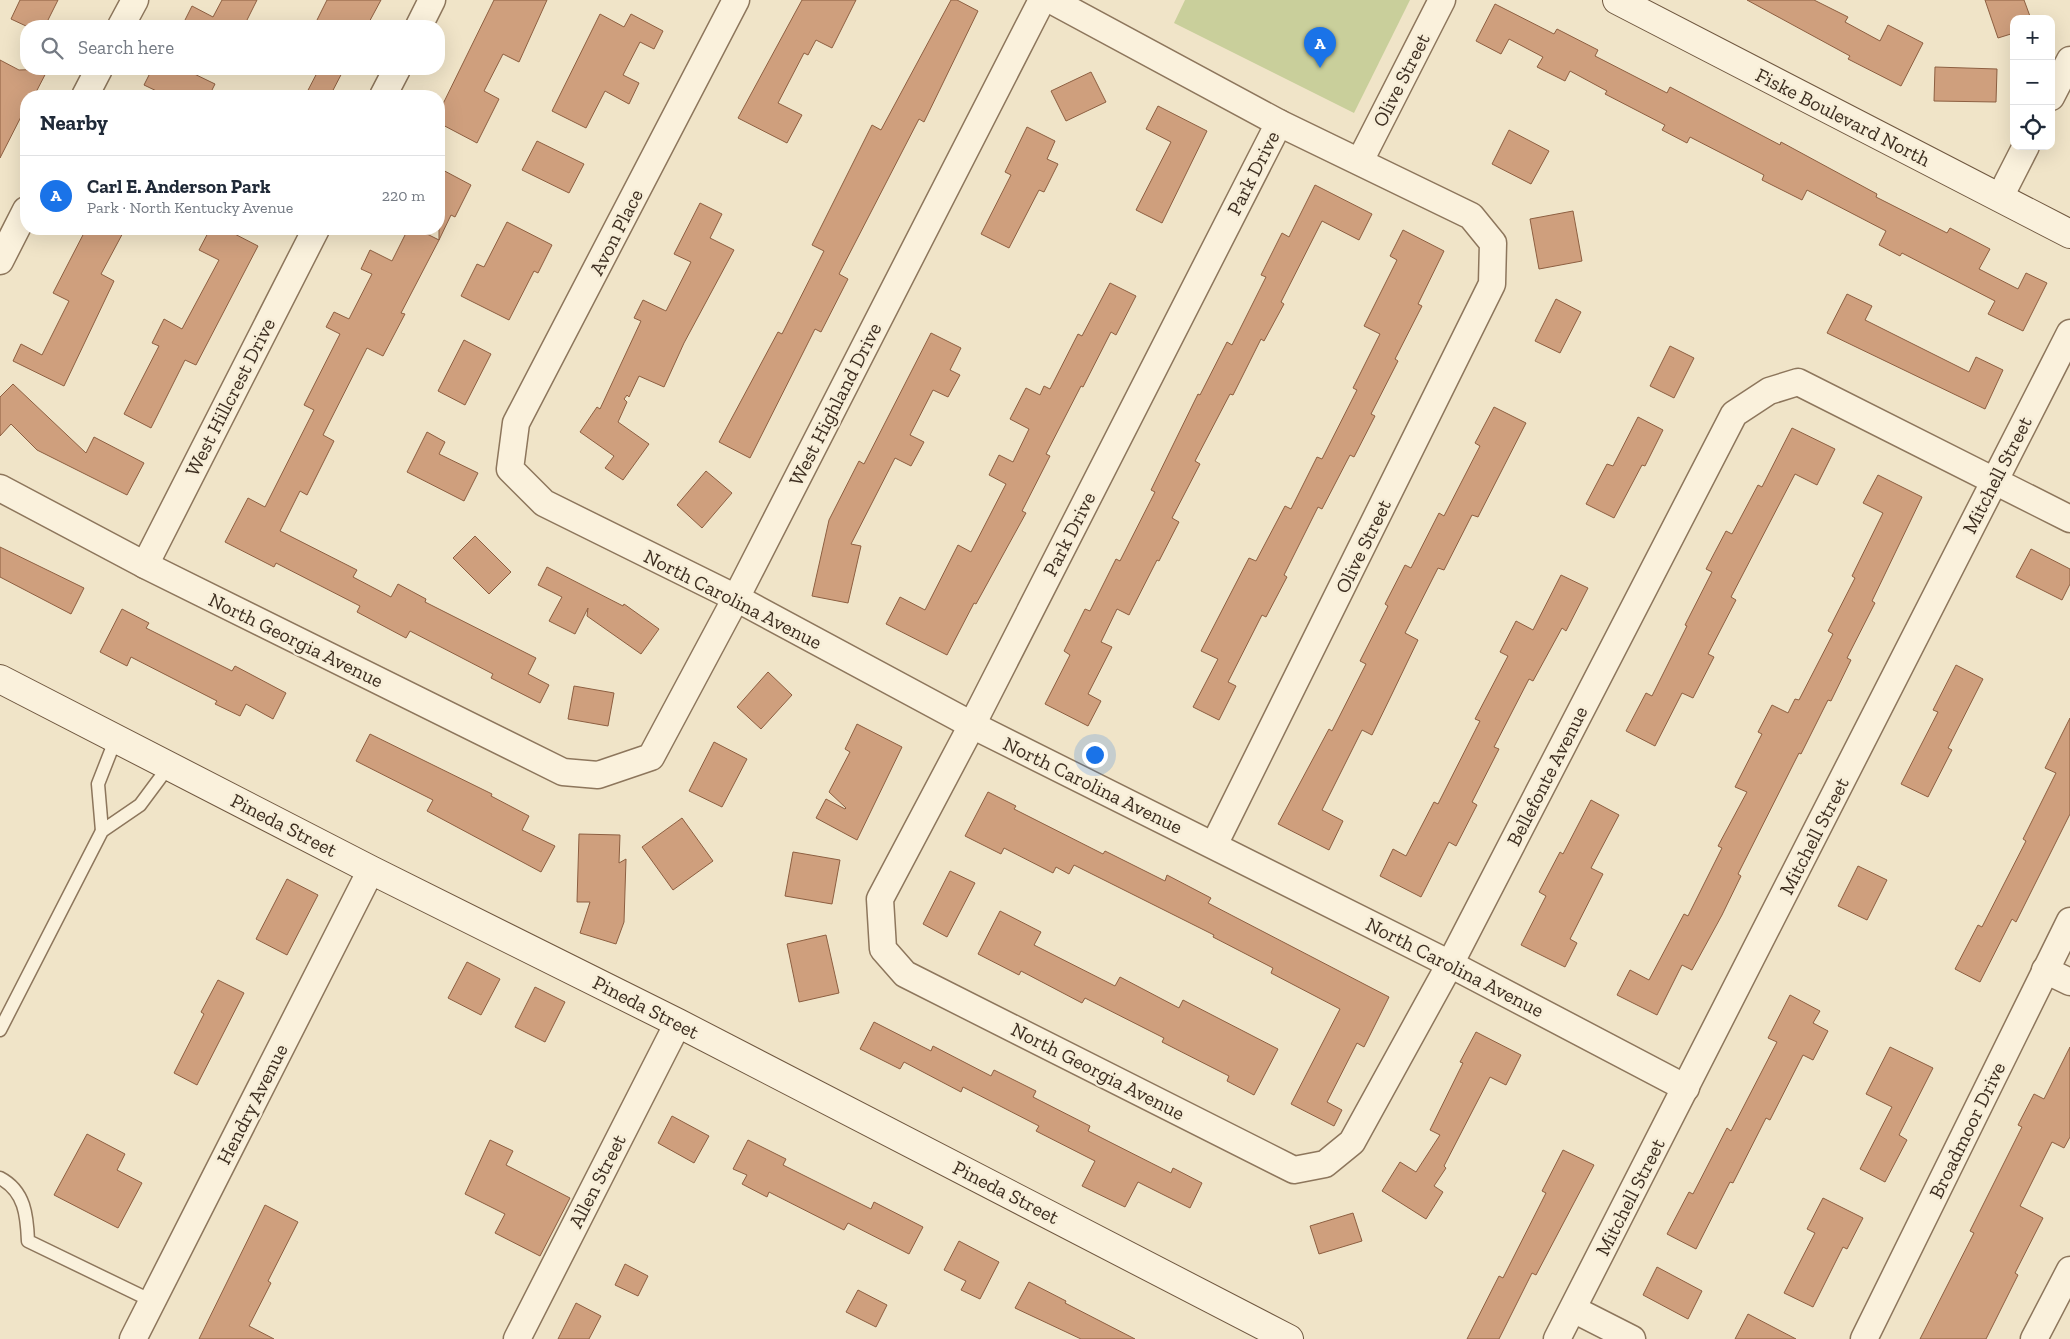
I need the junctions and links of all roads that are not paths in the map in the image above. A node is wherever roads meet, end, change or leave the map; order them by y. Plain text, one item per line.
1 (135, 0) edge
2 (432, 0) edge
3 (736, 0) edge
4 (1042, 0) edge
5 (1051, 0) edge
6 (1442, 0) edge
7 (1617, 0) edge
8 (124, 20) edge
9 (422, 20) edge
10 (2070, 60) edge
11 (96, 75) edge
12 (395, 75) edge
13 (2055, 89) edge
14 (88, 90) edge
15 (387, 90) edge
16 (1279, 123) junction
17 (2024, 150) edge
18 (1360, 161) junction
19 (2000, 198) junction
20 (20, 222) edge
21 (2070, 234) edge
22 (313, 235) edge
23 (0, 261) edge
24 (2070, 333) edge
25 (510, 468) joint
26 (1994, 479) junction
27 (0, 488) edge
28 (2070, 519) edge
29 (145, 565) junction
30 (736, 598) junction
31 (0, 679) edge
32 (972, 725) junction
33 (116, 738) junction
34 (169, 766) junction
35 (598, 775) joint
36 (102, 831) junction
37 (1214, 845) junction
38 (371, 870) junction
39 (2070, 921) edge
40 (883, 949) joint
41 (1450, 964) junction
42 (2045, 970) junction
43 (2070, 982) edge
44 (678, 1022) junction
45 (0, 1030) edge
46 (1686, 1088) junction
47 (1325, 1164) joint
48 (0, 1178) edge
49 (2070, 1270) edge
50 (152, 1302) junction
51 (1573, 1309) junction
52 (133, 1339) edge
53 (517, 1339) edge
54 (1289, 1339) edge
55 (1557, 1339) edge
56 (1632, 1339) edge
57 (1864, 1339) edge
58 (2034, 1339) edge

1 - 8 street
2 - 9 street
3 - 25 street, Avon Place
4 - 30 street, West Highland Drive
5 - 16 street
6 - 18 street, Olive Street
7 - 19 street, Fiske Boulevard North
10 - 13 street
11 - 14 street
12 - 15 street
16 - 18 street
16 - 32 street, Park Drive
17 - 19 street
18 - 37 street, Olive Street
19 - 21 street, Fiske Boulevard North
20 - 23 street
22 - 29 street, West Hillcrest Drive
24 - 26 street, Mitchell Street
25 - 30 street, North Carolina Avenue
26 - 28 street, Bellefonte Avenue
26 - 41 street, Bellefonte Avenue
26 - 46 street, Mitchell Street
27 - 29 street, North Georgia Avenue
29 - 35 street, North Georgia Avenue
30 - 32 street, North Carolina Avenue
30 - 35 street, West Highland Drive
31 - 33 street, Pineda Street
32 - 37 street, North Carolina Avenue
32 - 40 street, Park Drive
33 - 34 street, Pineda Street
33 - 36 lane
34 - 36 lane
34 - 38 street, Pineda Street
36 - 45 lane
37 - 41 street, North Carolina Avenue
38 - 44 street, Pineda Street
38 - 50 street, Hendry Avenue
39 - 42 street, Broadmoor Drive
40 - 47 street, North Georgia Avenue
41 - 46 street, North Carolina Avenue
41 - 47 street, Bellefonte Avenue
42 - 43 street
42 - 57 street, Broadmoor Drive
44 - 53 street, Allen Street
44 - 54 street, Pineda Street
46 - 51 street, Mitchell Street
48 - 50 lane
49 - 58 street
50 - 52 street, Hendry Avenue
51 - 55 street, Mitchell Street
51 - 56 street

